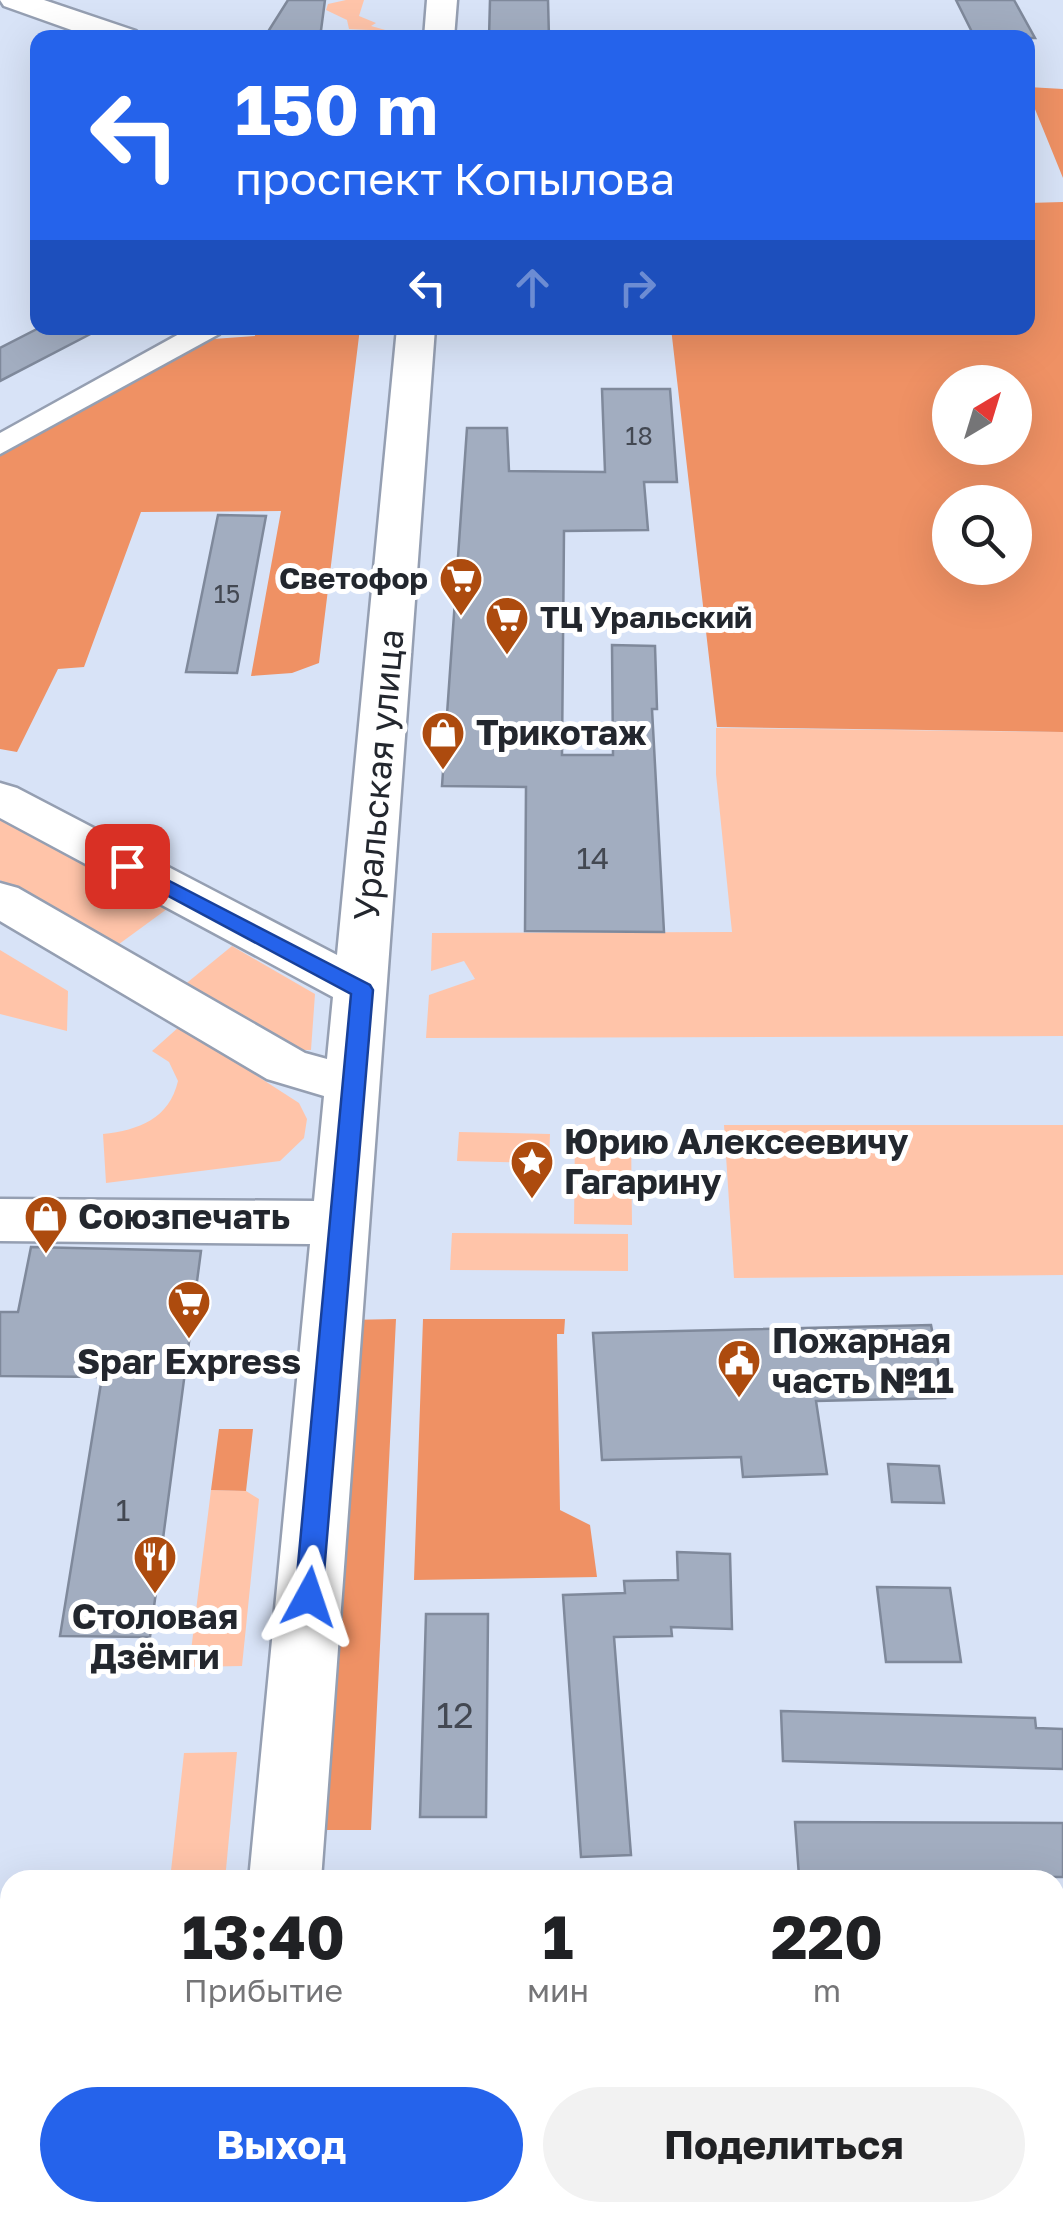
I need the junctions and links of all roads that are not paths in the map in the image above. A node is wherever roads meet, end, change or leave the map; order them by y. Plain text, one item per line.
1 (15, 0) edge
2 (442, 0) edge
3 (102, 30) edge
4 (440, 30) edge
5 (196, 335) edge
6 (415, 335) edge
7 (0, 445) edge
8 (0, 798) edge
9 (0, 898) edge
10 (362, 990) junction
11 (353, 1086) junction
12 (0, 1220) edge
13 (343, 1223) junction
14 (286, 1870) edge

1 - 3 street
2 - 4 street
5 - 7 street
6 - 10 street, Уральская улица
8 - 10 street
9 - 11 street
10 - 11 street, Уральская улица
11 - 13 street, Уральская улица
12 - 13 street
13 - 14 street, Уральская улица

